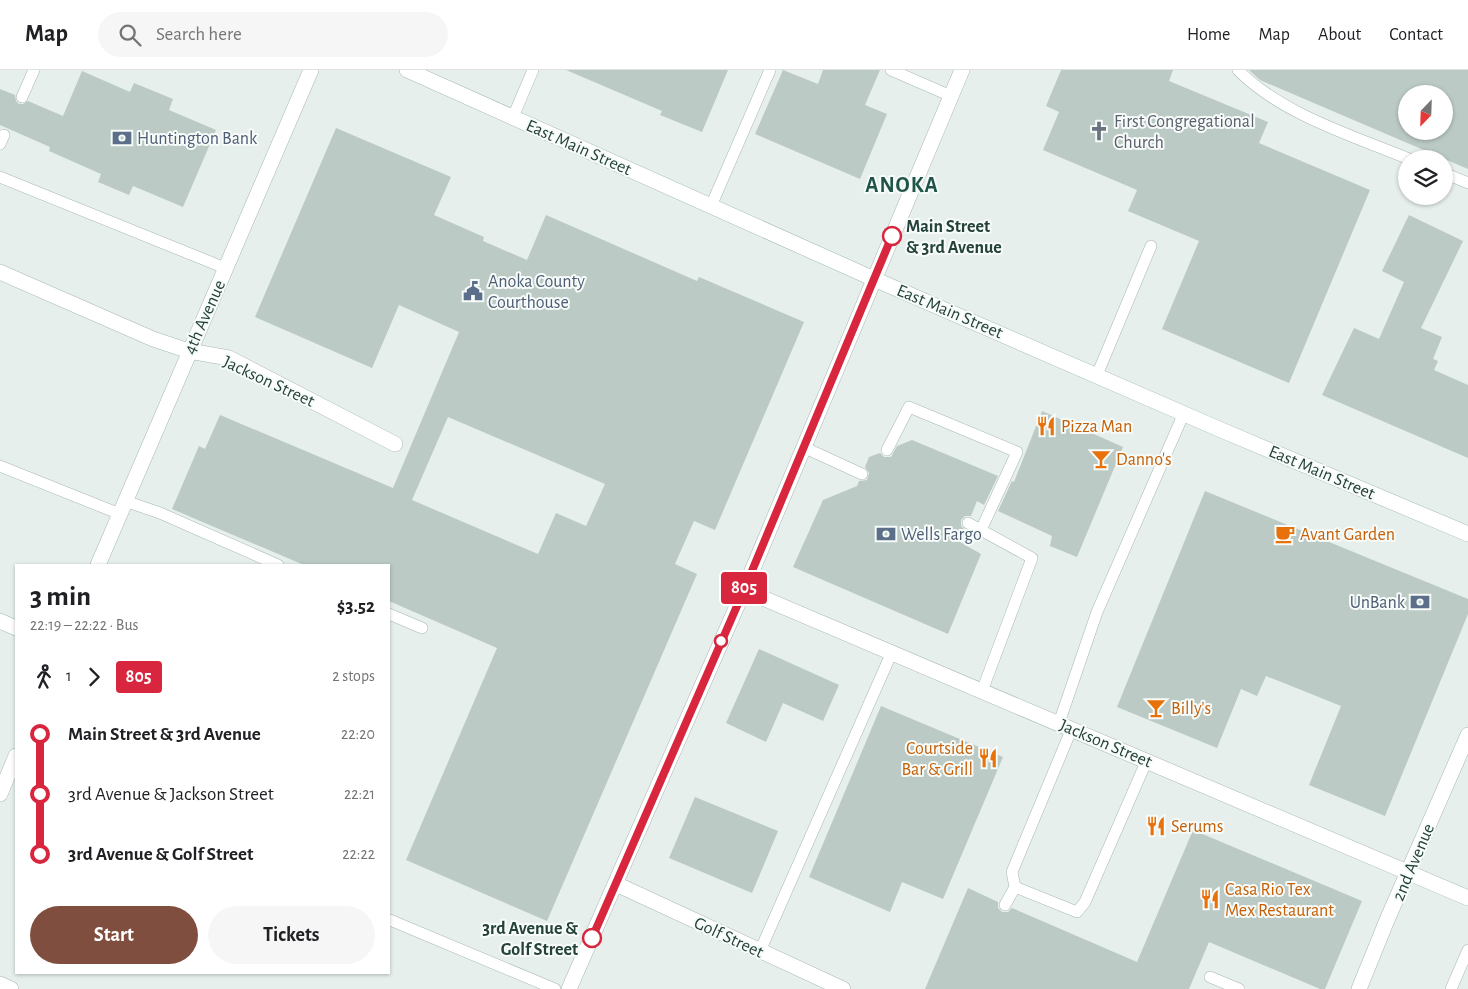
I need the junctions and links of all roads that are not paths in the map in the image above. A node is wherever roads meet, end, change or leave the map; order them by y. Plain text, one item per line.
1 (34, 70) edge
2 (311, 70) edge
3 (407, 70) edge
4 (533, 70) edge
5 (770, 70) edge
6 (891, 70) edge
7 (962, 70) edge
8 (1238, 70) edge
9 (951, 96) junction
10 (22, 97) dead end
11 (512, 117) junction
12 (1398, 155) edge
13 (0, 177) edge
14 (1453, 177) edge
15 (1468, 183) edge
16 (711, 206) junction
17 (1151, 246) dead end
18 (225, 268) junction
19 (0, 272) edge
20 (874, 279) junction
21 (189, 351) junction
22 (1097, 375) junction
23 (1184, 413) junction
24 (395, 444) dead end
25 (803, 447) junction
26 (887, 450) dead end
27 (0, 466) edge
28 (862, 474) dead end
29 (122, 507) junction
30 (968, 523) dead end
31 (981, 530) junction
32 (1468, 534) edge
33 (98, 564) edge
34 (276, 564) edge
35 (744, 590) junction
36 (390, 614) edge
37 (0, 621) edge
38 (15, 628) edge
39 (422, 628) dead end
40 (892, 652) junction
41 (982, 690) junction
42 (1065, 725) junction
43 (1468, 736) edge
44 (15, 758) edge
45 (1147, 760) junction
46 (0, 794) edge
47 (1408, 873) junction
48 (616, 884) junction
49 (1014, 888) junction
50 (1468, 898) edge
51 (1006, 905) dead end
52 (390, 920) edge
53 (1468, 950) edge
54 (760, 951) junction
55 (1210, 977) dead end
56 (0, 984) edge
57 (11, 989) edge
58 (555, 989) edge
59 (569, 989) edge
60 (843, 989) edge
61 (1239, 989) edge
62 (1359, 989) edge
63 (1451, 989) edge

1 - 10 lane
2 - 18 street, 4th Avenue
3 - 11 street, East Main Street
4 - 11 lane
5 - 16 lane
6 - 9 lane
7 - 9 street
8 - 12 lane
9 - 20 street
11 - 16 street, East Main Street
13 - 18 lane
14 - 15 lane
16 - 20 street, East Main Street
17 - 22 lane
18 - 21 street, 4th Avenue
19 - 21 street, Jackson Street
20 - 22 street, East Main Street
20 - 25 street
21 - 24 street, Jackson Street
21 - 29 street, 4th Avenue
22 - 23 street, East Main Street
23 - 32 street, East Main Street
23 - 42 lane
25 - 28 lane
25 - 35 street
26 - 31 lane
27 - 29 lane
29 - 33 street, 4th Avenue
29 - 34 lane
30 - 31 lane
31 - 41 lane
35 - 40 street, Jackson Street
35 - 48 street
36 - 39 lane
37 - 38 street
40 - 41 street, Jackson Street
40 - 54 lane
41 - 42 street, Jackson Street
42 - 45 street, Jackson Street
42 - 49 lane
43 - 47 street, 2nd Avenue
44 - 46 street
45 - 47 street, Jackson Street
45 - 49 lane
47 - 50 street, Jackson Street
47 - 62 street, 2nd Avenue
48 - 54 street, Golf Street
48 - 59 street
49 - 51 lane
52 - 58 lane
53 - 63 lane
54 - 60 street, Golf Street
55 - 61 lane
56 - 57 street

